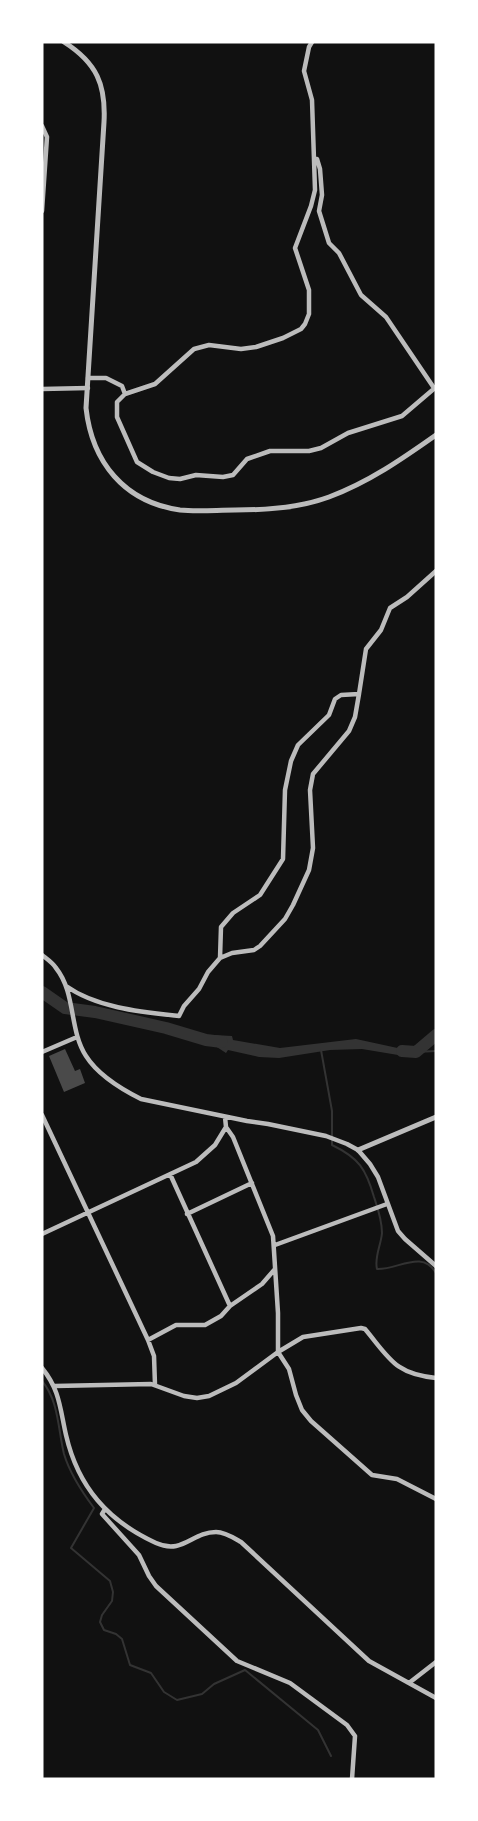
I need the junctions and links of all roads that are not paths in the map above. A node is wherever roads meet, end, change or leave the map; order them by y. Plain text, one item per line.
1 (64, 42) edge
2 (312, 42) edge
3 (42, 126) edge
4 (315, 154) junction
5 (42, 211) edge
6 (88, 378) junction
7 (435, 387) edge
8 (88, 388) junction
9 (42, 389) edge
10 (125, 394) junction
11 (436, 435) edge
12 (436, 571) edge
13 (359, 694) junction
14 (42, 955) edge
15 (220, 958) junction
16 (66, 986) junction
17 (77, 1037) junction
18 (42, 1052) edge
19 (42, 1115) edge
20 (225, 1117) junction
21 (436, 1117) edge
22 (226, 1127) junction
23 (358, 1150) junction
24 (170, 1174) junction
25 (252, 1183) junction
26 (387, 1204) junction
27 (87, 1213) junction
28 (187, 1214) junction
29 (42, 1234) edge
30 (275, 1245) junction
31 (436, 1266) edge
32 (275, 1269) junction
33 (230, 1306) junction
34 (147, 1340) junction
35 (278, 1352) junction
36 (42, 1368) edge
37 (436, 1378) edge
38 (155, 1385) junction
39 (55, 1386) junction
40 (436, 1499) edge
41 (105, 1509) junction
42 (436, 1662) edge
43 (409, 1683) junction
44 (436, 1698) edge
45 (352, 1779) edge

1 - 6 street
2 - 4 street
3 - 5 street
4 - 7 street
4 - 10 street
6 - 8 street
6 - 10 street
7 - 10 street
8 - 9 street
8 - 11 street
12 - 13 street
13 - 15 street
13 - 15 street
14 - 16 street
15 - 16 street
16 - 17 street
17 - 18 street
17 - 20 street
19 - 27 street
20 - 22 street
20 - 23 street
21 - 23 street
22 - 24 street
22 - 25 street
23 - 26 street
24 - 27 street
24 - 28 street
25 - 28 street
25 - 30 street
26 - 30 street
26 - 31 street
27 - 29 street
27 - 34 street
28 - 33 street
30 - 32 street
32 - 33 street
32 - 35 street
33 - 34 street
34 - 38 street
35 - 37 street
35 - 38 street
35 - 40 street
36 - 39 street
38 - 39 street
39 - 41 street
41 - 43 street
41 - 45 street
42 - 43 street
43 - 44 street

